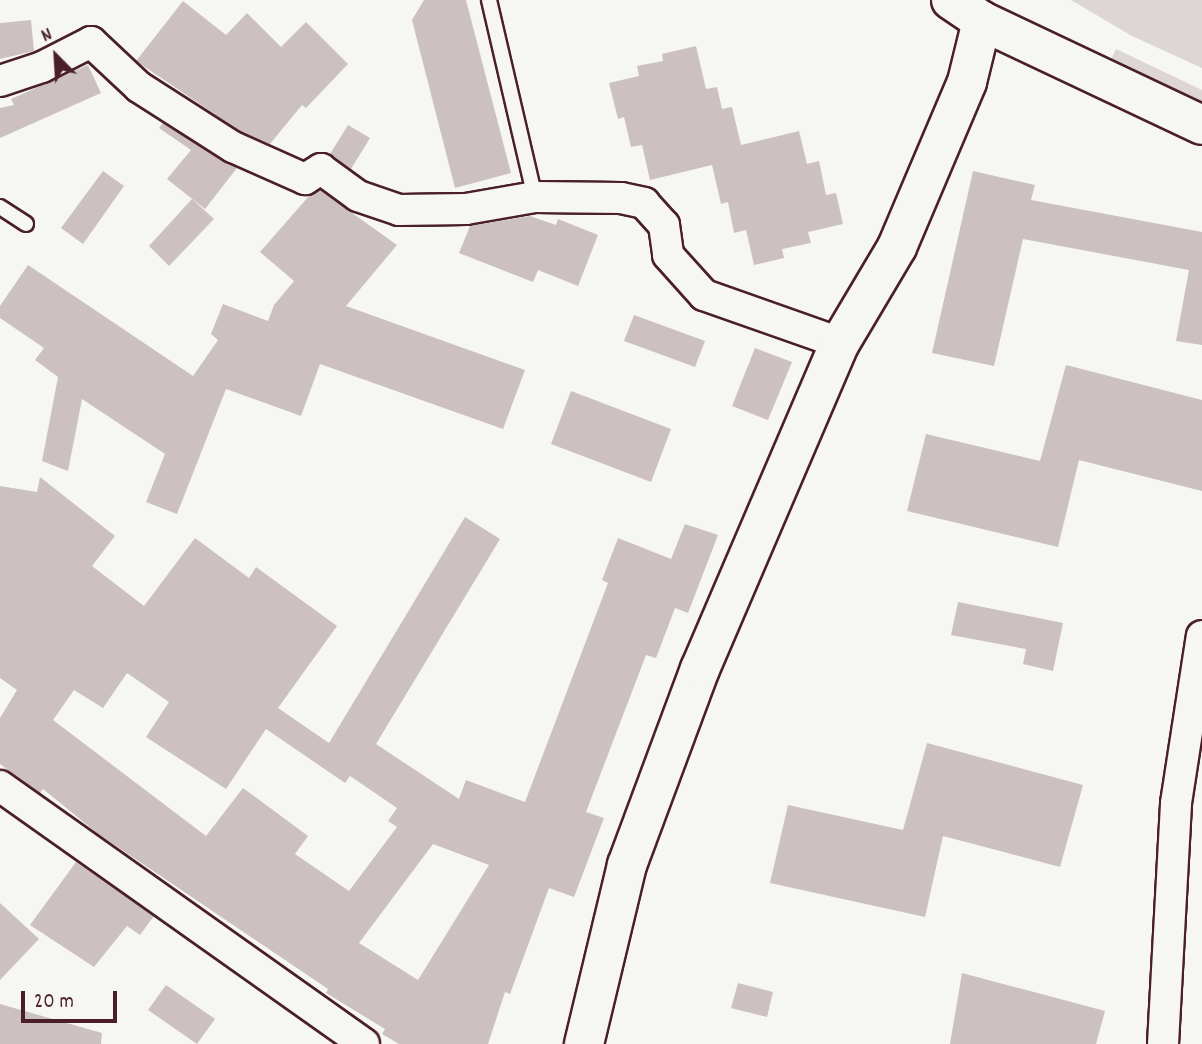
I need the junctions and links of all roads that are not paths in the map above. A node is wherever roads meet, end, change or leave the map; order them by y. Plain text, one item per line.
1 (489, 0) edge
2 (951, 0) edge
3 (982, 21) junction
4 (0, 81) edge
5 (1202, 125) edge
6 (534, 197) junction
7 (0, 208) edge
8 (26, 224) dead end
9 (839, 343) junction
10 (1202, 636) edge
11 (0, 786) edge
12 (364, 1044) edge
13 (584, 1044) edge
14 (1163, 1044) edge

1 - 6 lane
2 - 3 main road
3 - 5 main road
3 - 9 main road
4 - 6 street
6 - 9 street
7 - 8 lane
9 - 13 main road
10 - 14 street
11 - 12 street

